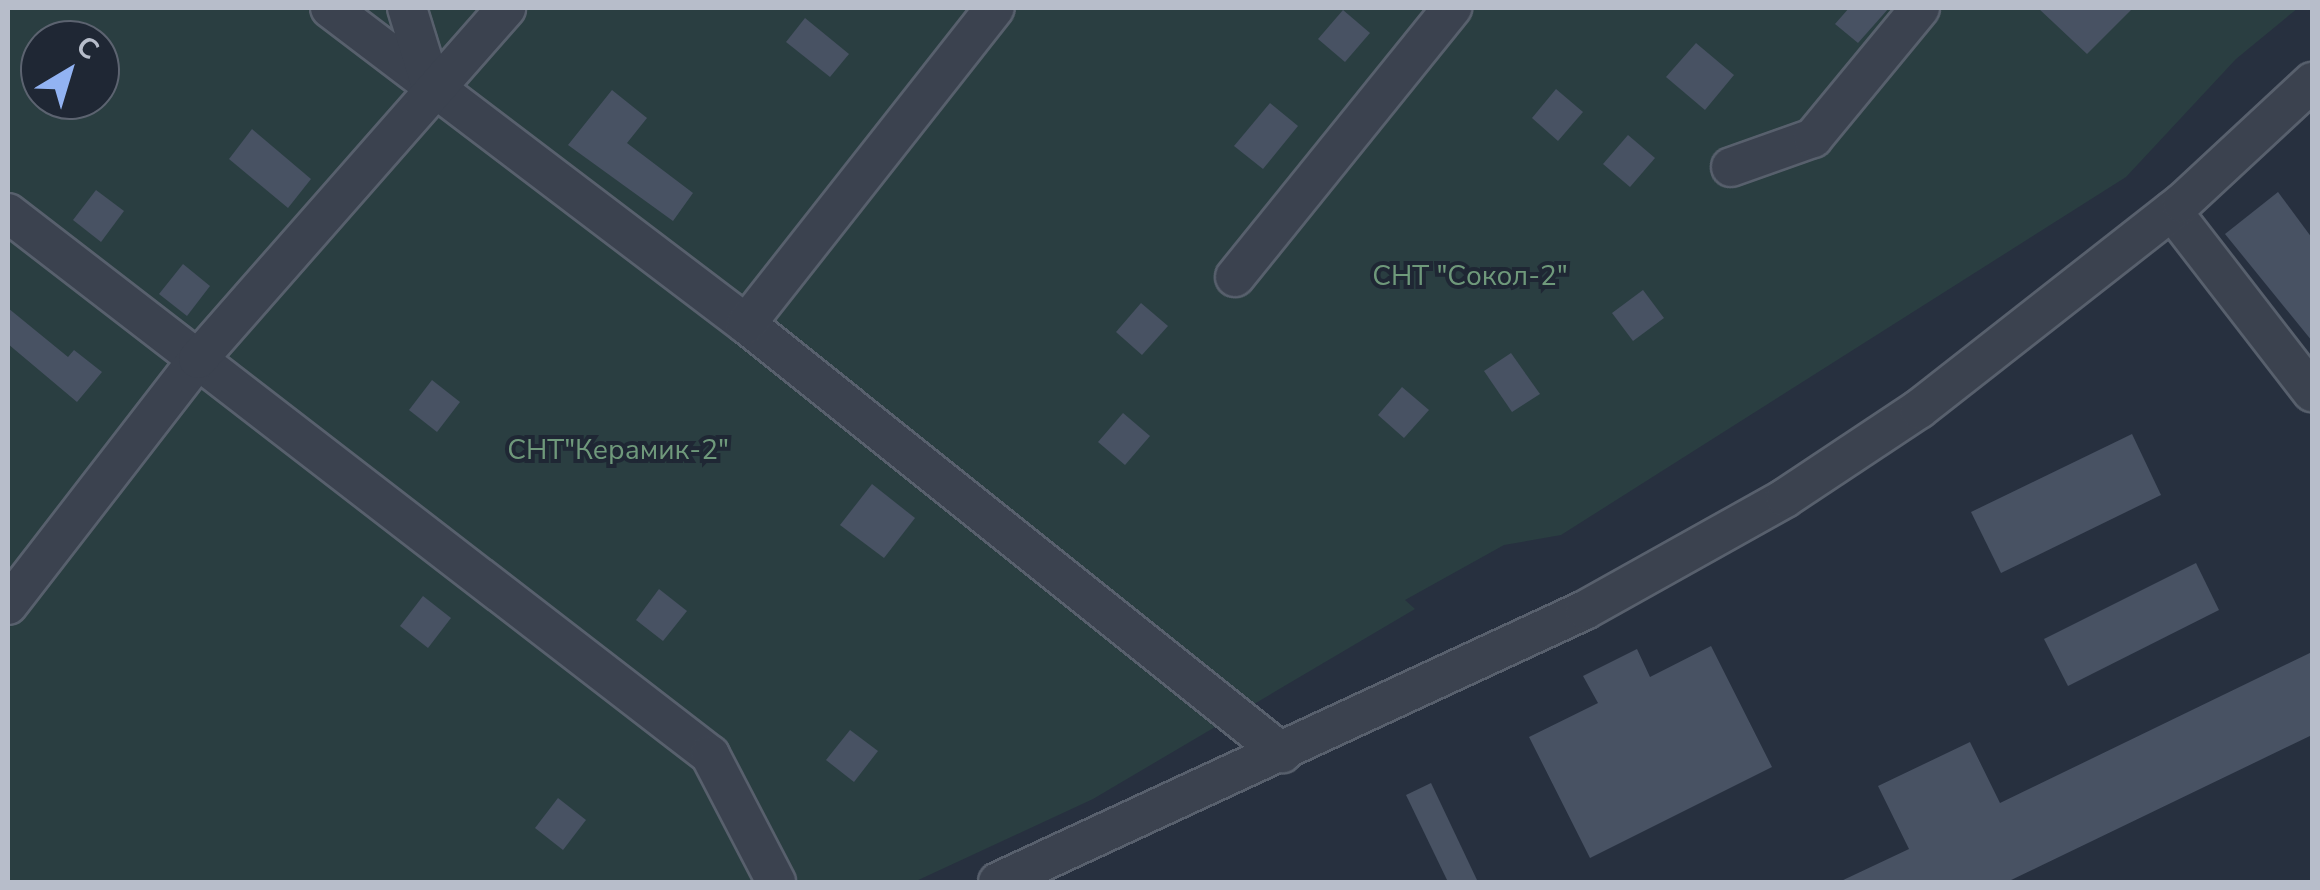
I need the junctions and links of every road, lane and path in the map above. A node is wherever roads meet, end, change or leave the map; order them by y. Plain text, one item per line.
1 (330, 8) edge
2 (407, 8) edge
3 (506, 8) edge
4 (995, 8) edge
5 (1452, 8) edge
6 (1920, 8) edge
7 (2312, 82) edge
8 (432, 88) junction
9 (1731, 167) dead end
10 (2172, 210) junction
11 (8, 214) edge
12 (1235, 278) dead end
13 (746, 324) junction
14 (198, 360) junction
15 (2312, 392) edge
16 (8, 605) edge
17 (1282, 754) junction
18 (776, 882) edge
19 (998, 882) edge

1 - 8 street
2 - 8 street
3 - 8 street
4 - 13 street
5 - 12 street
6 - 9 street
7 - 10 street
8 - 13 street
8 - 14 street
10 - 15 street
10 - 17 street
11 - 14 street
13 - 17 street
14 - 16 street
14 - 18 street
17 - 19 street

